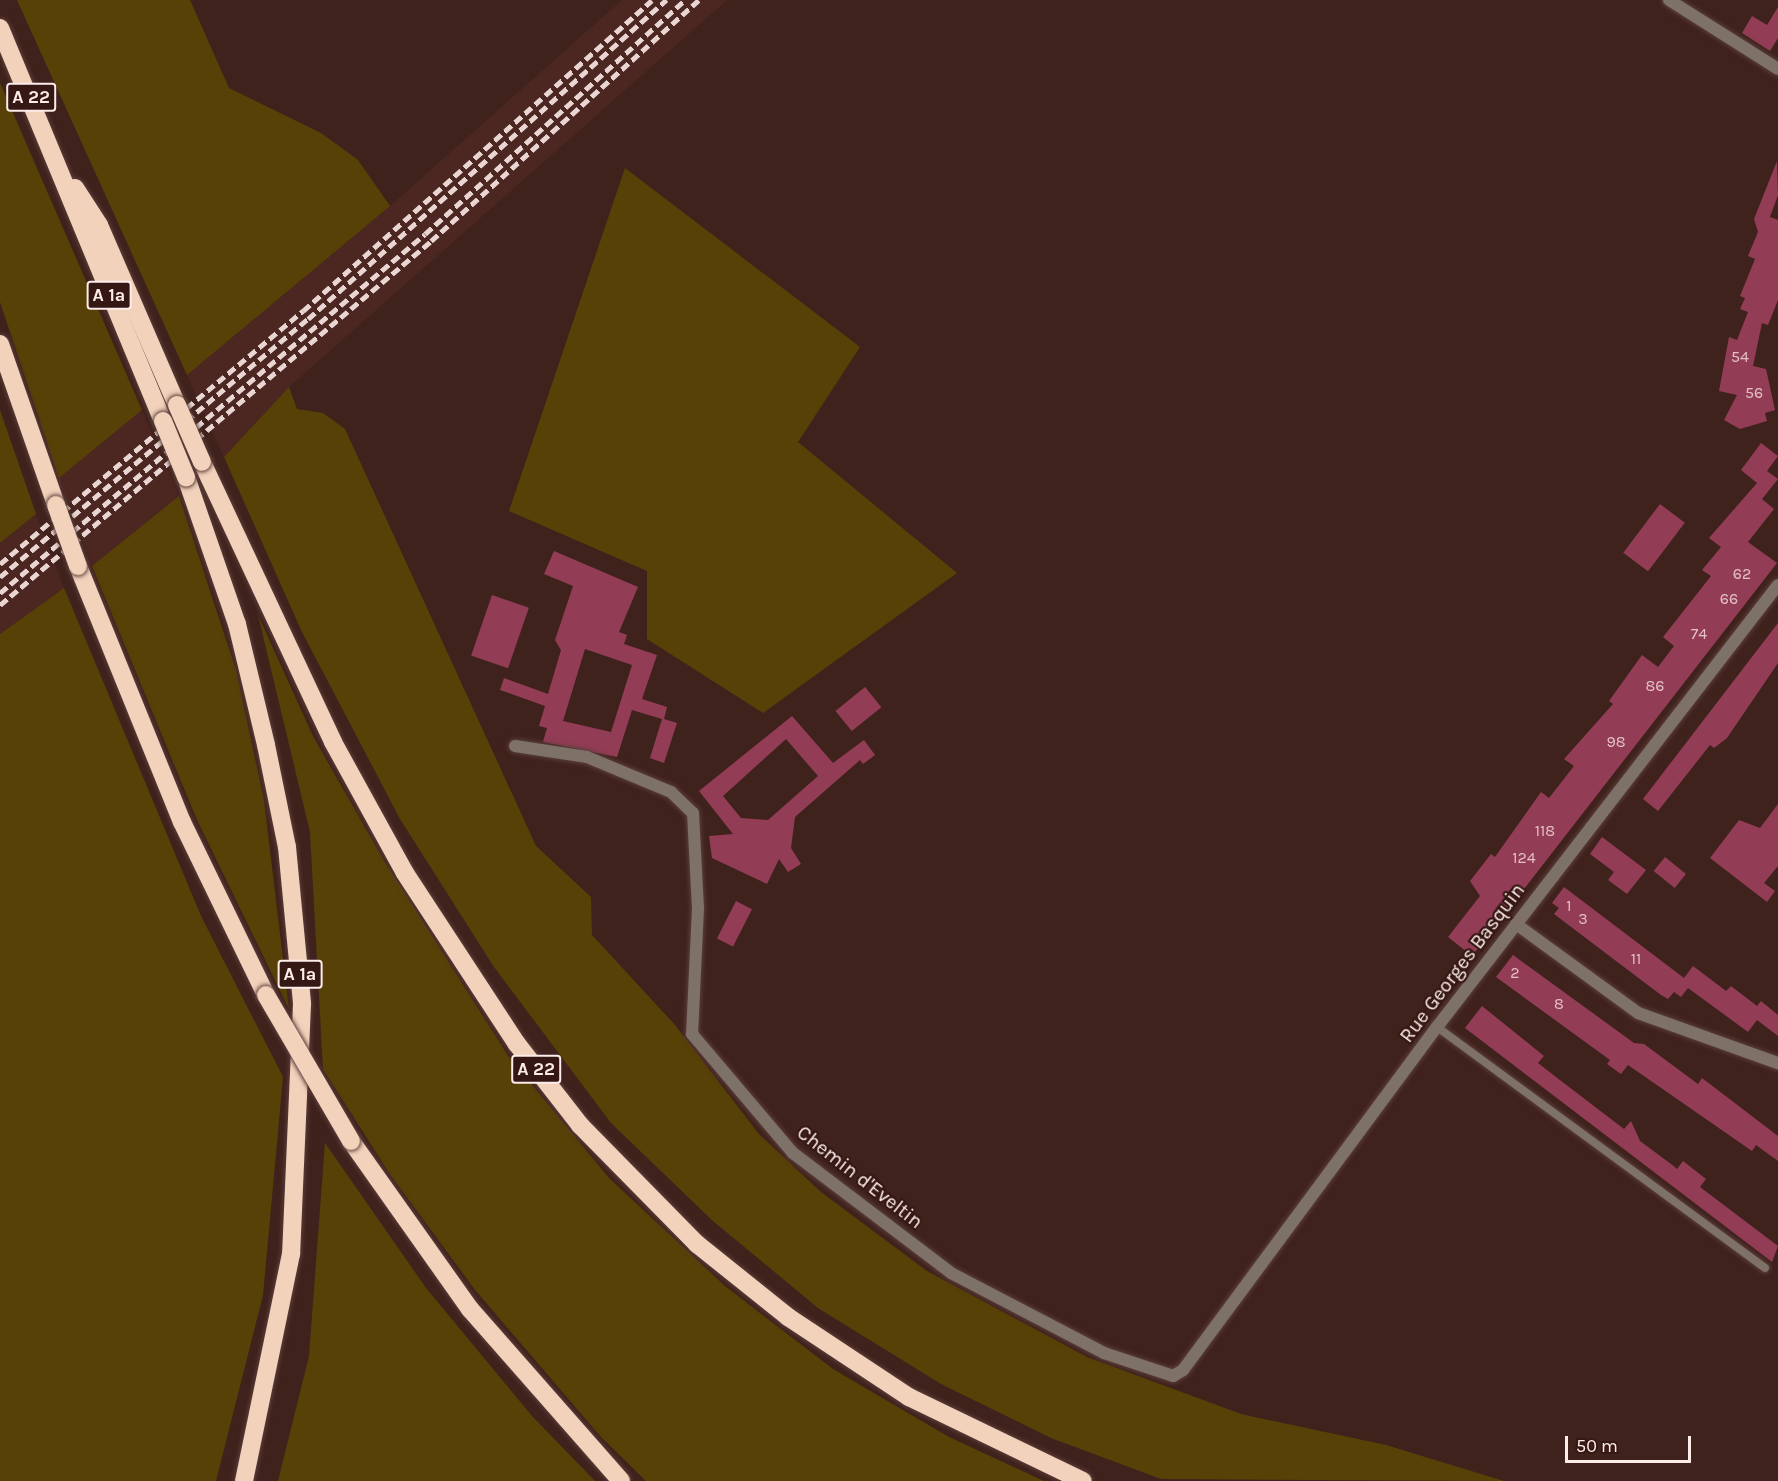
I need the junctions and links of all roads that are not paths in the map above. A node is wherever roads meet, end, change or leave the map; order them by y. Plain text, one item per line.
1 (1669, 0) edge
2 (0, 28) edge
3 (1778, 69) edge
4 (61, 166) junction
5 (0, 344) edge
6 (1778, 585) edge
7 (515, 747) dead end
8 (1516, 924) junction
9 (1437, 1027) junction
10 (1778, 1063) edge
11 (1765, 1268) dead end
12 (1183, 1370) joint
13 (243, 1481) edge
14 (621, 1481) edge
15 (1083, 1481) edge

1 - 3 street
2 - 4 highway, A 22
4 - 13 highway, A 1a, bridge
4 - 15 highway, A 22, bridge
5 - 14 highway, bridge
6 - 8 street, Rue Georges Basquin
7 - 12 street, Chemin d'Eveltin
8 - 9 street, Rue Georges Basquin
8 - 10 street
9 - 11 lane
9 - 12 street, Rue Georges Basquin

